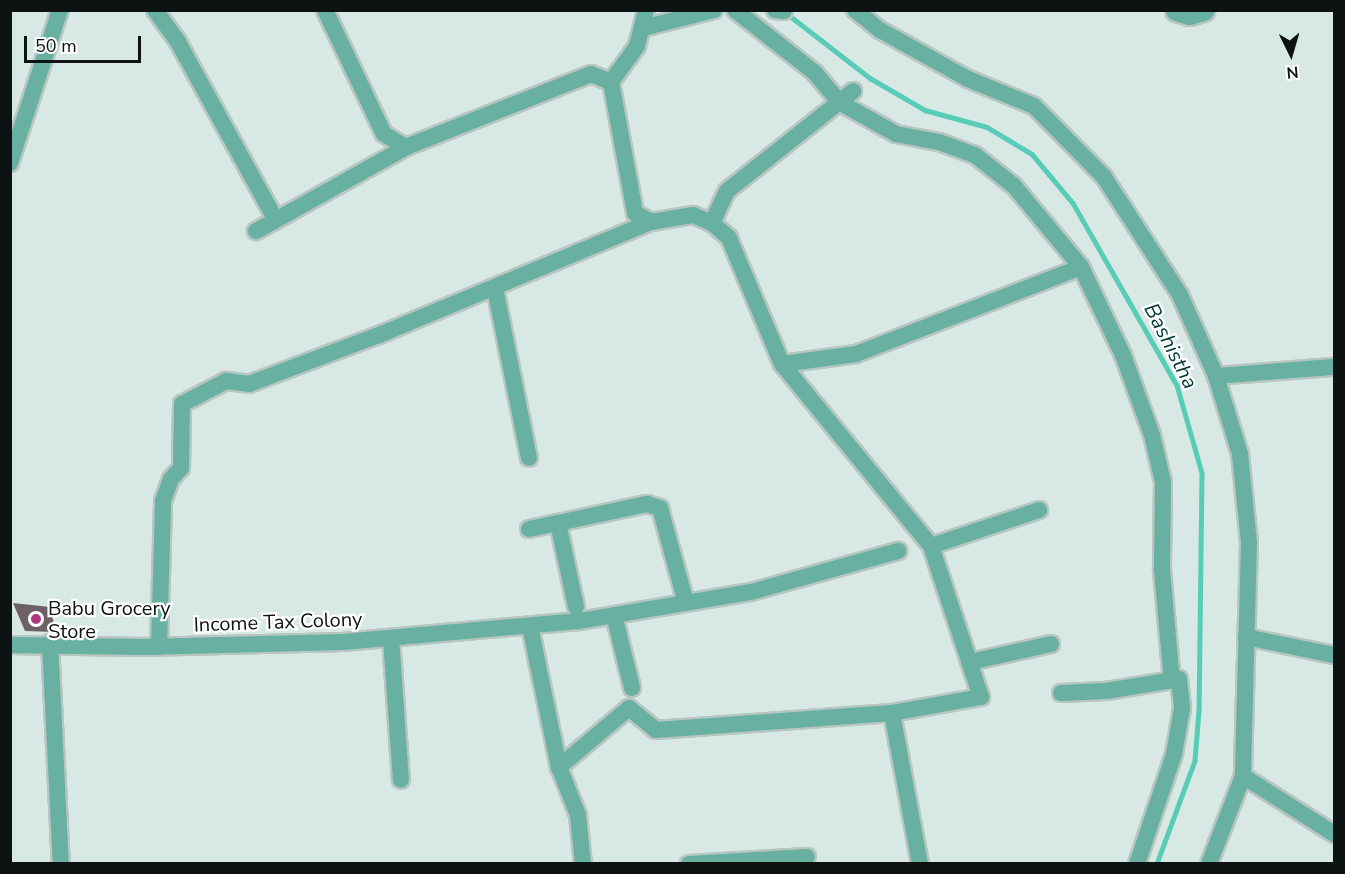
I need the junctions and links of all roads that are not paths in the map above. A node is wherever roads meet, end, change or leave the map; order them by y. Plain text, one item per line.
1 (60, 10) edge
2 (155, 10) edge
3 (325, 10) edge
4 (646, 10) edge
5 (714, 10) edge
6 (735, 10) edge
7 (855, 10) edge
8 (1176, 10) edge
9 (1203, 10) edge
10 (643, 28) junction
11 (611, 82) junction
12 (853, 91) dead end
13 (839, 102) junction
14 (406, 147) junction
15 (10, 163) edge
16 (276, 220) junction
17 (651, 222) junction
18 (712, 223) junction
19 (256, 231) dead end
20 (1081, 267) junction
21 (495, 288) junction
22 (782, 364) junction
23 (1335, 367) edge
24 (1216, 376) junction
25 (529, 458) dead end
26 (1039, 510) dead end
27 (558, 523) junction
28 (529, 529) dead end
29 (931, 546) junction
30 (898, 551) dead end
31 (686, 603) junction
32 (576, 607) dead end
33 (614, 615) junction
34 (530, 626) junction
35 (1246, 637) junction
36 (391, 638) junction
37 (50, 643) junction
38 (1051, 644) dead end
39 (10, 645) edge
40 (159, 647) junction
41 (1335, 655) edge
42 (970, 662) junction
43 (1172, 681) junction
44 (632, 688) dead end
45 (1061, 693) dead end
46 (892, 713) junction
47 (559, 767) junction
48 (1243, 776) junction
49 (401, 780) dead end
50 (1335, 834) edge
51 (807, 857) dead end
52 (61, 864) edge
53 (583, 864) edge
54 (689, 864) edge
55 (920, 864) edge
56 (1137, 864) edge
57 (1209, 864) edge

1 - 15 street
2 - 16 street
3 - 14 street
4 - 10 street
5 - 10 street
6 - 13 street
7 - 24 street
8 - 9 street
10 - 11 street
11 - 14 street
11 - 17 street
12 - 13 street
13 - 18 street
13 - 20 street
14 - 16 street
16 - 19 street
17 - 18 street
17 - 21 street
18 - 22 street
20 - 22 street
20 - 43 street
21 - 25 street
21 - 40 street
22 - 29 street
23 - 24 street
24 - 35 street
26 - 29 street
27 - 28 street
27 - 31 street
27 - 32 street
29 - 42 street
30 - 31 street, Income Tax Colony
31 - 33 street, Income Tax Colony
33 - 34 street, Income Tax Colony
33 - 44 street
34 - 36 street, Income Tax Colony
34 - 47 street
35 - 41 street
35 - 48 street
36 - 40 street, Income Tax Colony
36 - 49 street
37 - 39 street, Income Tax Colony
37 - 40 street, Income Tax Colony
37 - 52 street
38 - 42 street
42 - 46 street
43 - 45 street
43 - 56 street
46 - 47 street
46 - 55 street
47 - 53 street
48 - 50 street
48 - 57 street
51 - 54 street

